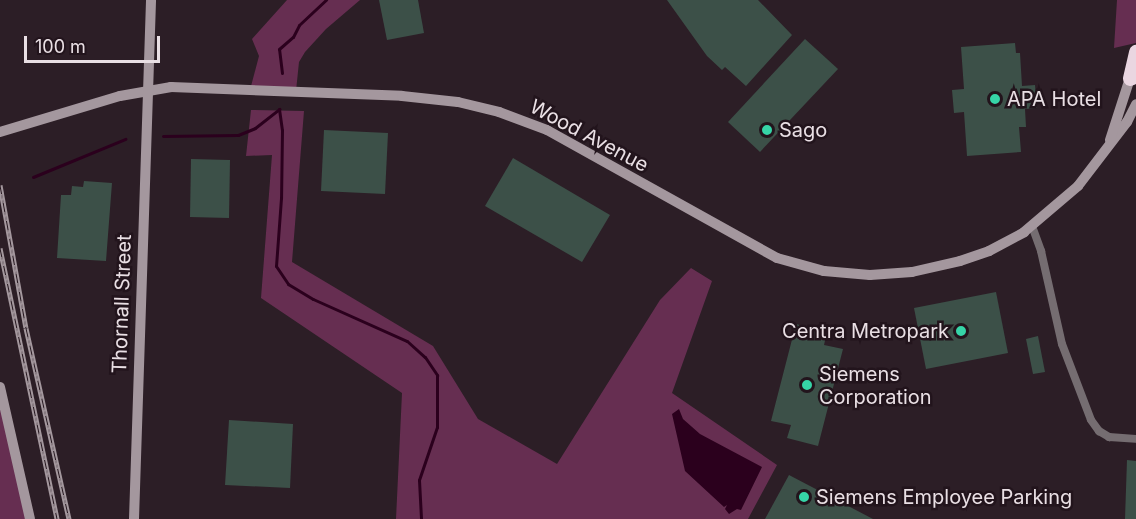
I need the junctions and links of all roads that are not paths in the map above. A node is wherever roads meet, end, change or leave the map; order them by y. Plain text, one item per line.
1 (151, 0) edge
2 (1136, 52) edge
3 (1133, 71) edge
4 (147, 90) junction
5 (1136, 104) edge
6 (0, 132) edge
7 (1107, 149) junction
8 (1032, 226) junction
9 (0, 387) edge
10 (1136, 439) edge
11 (30, 519) edge
12 (134, 519) edge

1 - 4 street, Thornall Street
2 - 3 highway
3 - 7 street, Wood Avenue
4 - 6 street, Wood Avenue
4 - 8 street, Wood Avenue
4 - 12 street, Thornall Street
5 - 7 street, Wood Avenue
7 - 8 street, Wood Avenue
8 - 10 street
9 - 11 street

